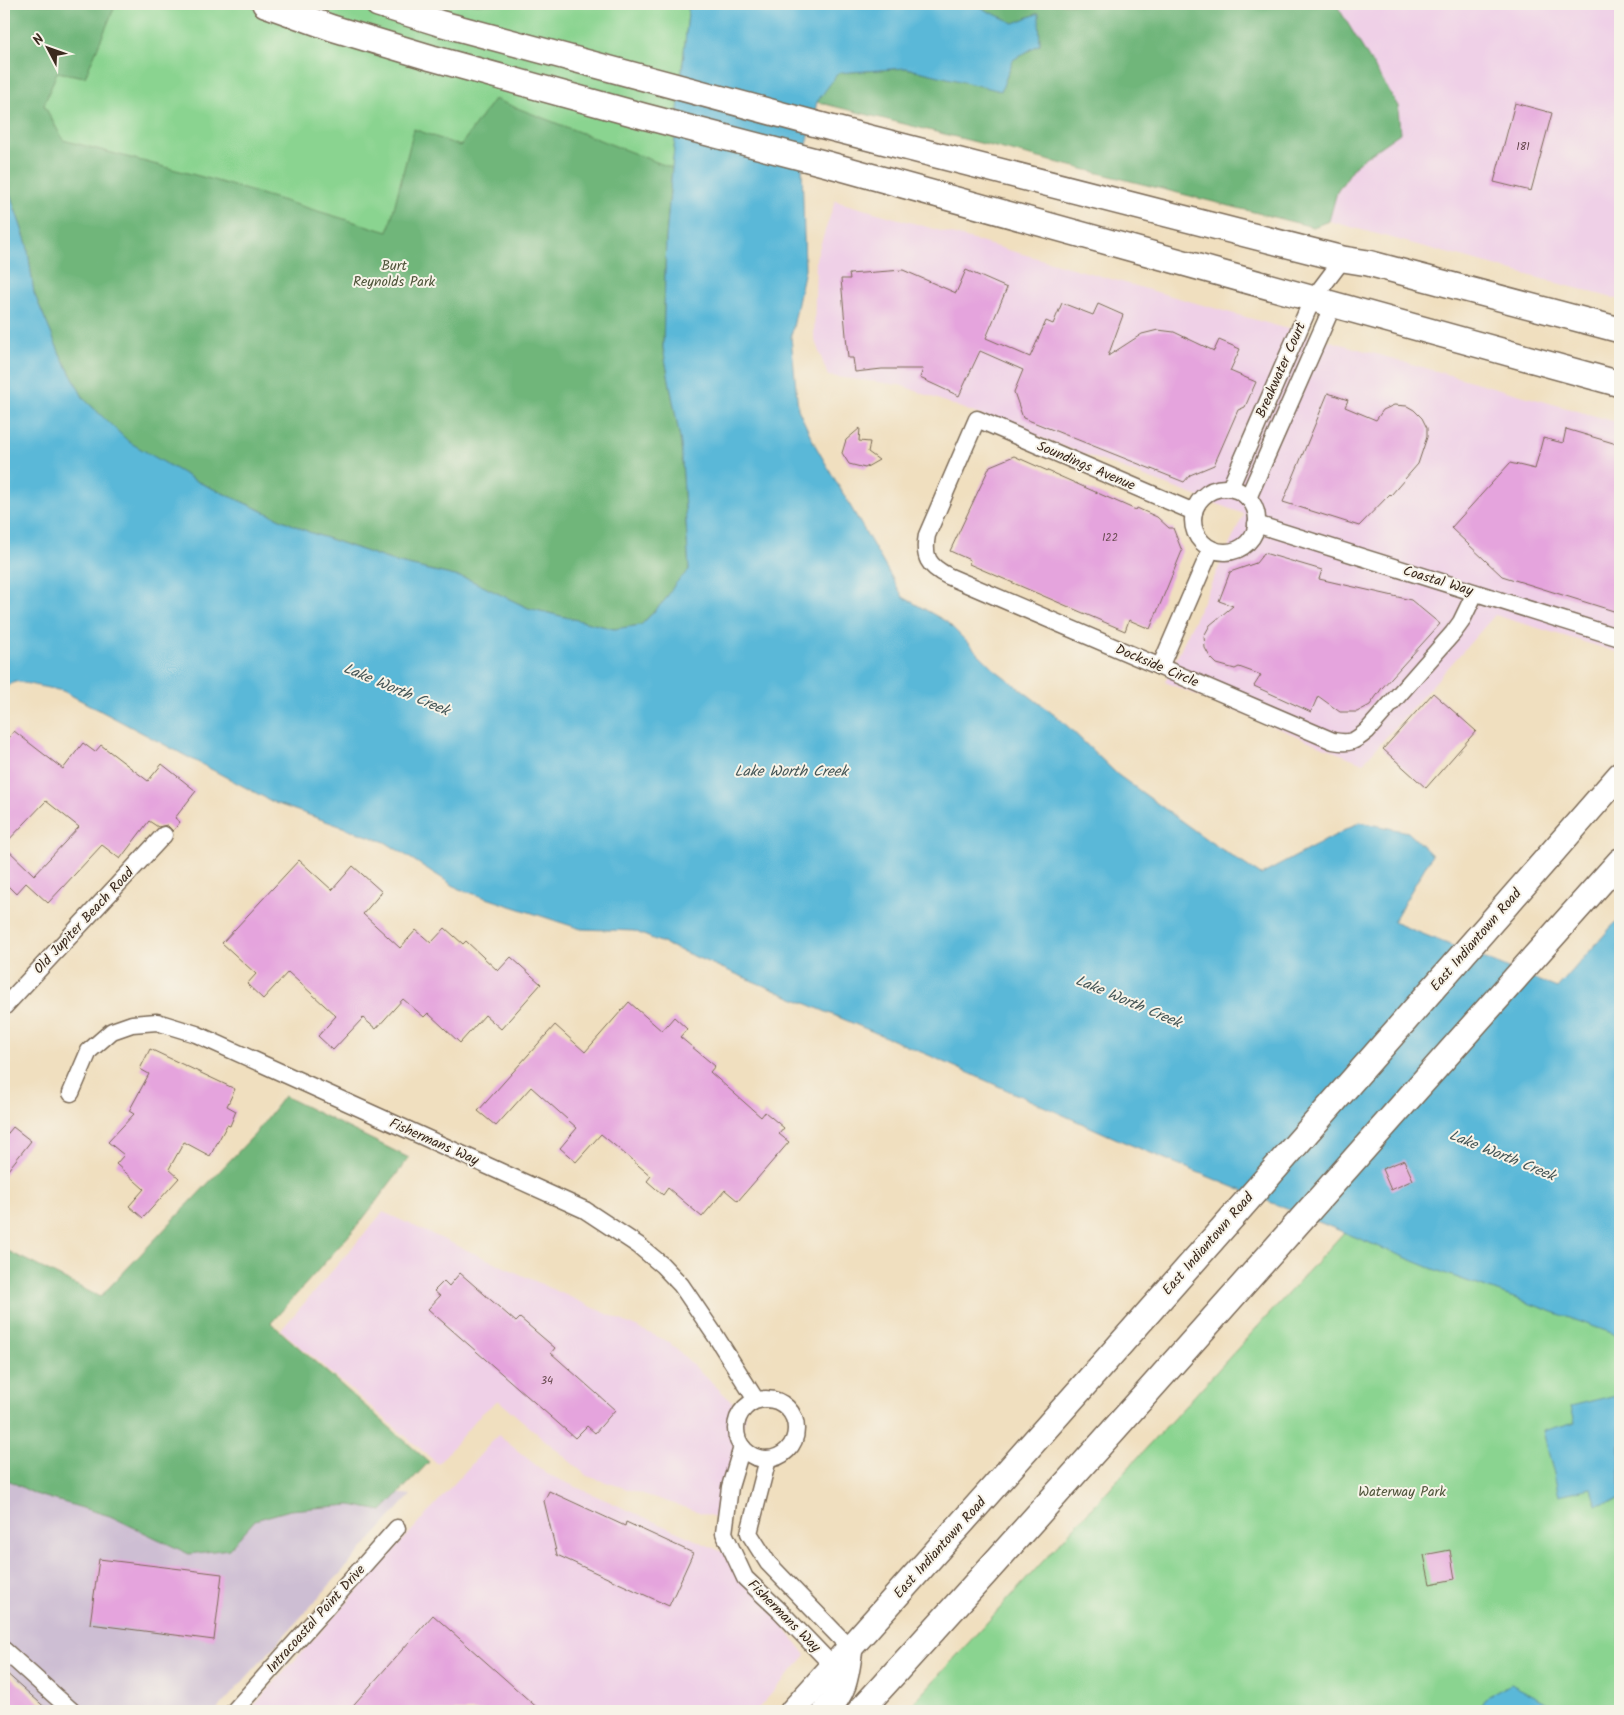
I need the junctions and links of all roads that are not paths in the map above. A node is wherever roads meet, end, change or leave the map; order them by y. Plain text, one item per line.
1 (265, 4) edge
2 (378, 4) edge
3 (1343, 259) junction
4 (1323, 302) junction
5 (1620, 330) edge
6 (1620, 384) edge
7 (977, 418) joint
8 (1230, 488) junction
9 (1248, 498) junction
10 (1194, 512) junction
11 (1256, 524) junction
12 (1211, 549) junction
13 (1474, 592) junction
14 (1620, 638) edge
15 (1160, 667) junction
16 (1620, 775) edge
17 (164, 835) dead end
18 (1620, 861) edge
19 (4, 1007) edge
20 (71, 1093) dead end
21 (756, 1400) junction
22 (742, 1447) junction
23 (768, 1459) junction
24 (397, 1528) dead end
25 (850, 1648) junction
26 (4, 1650) edge
27 (833, 1666) junction
28 (72, 1711) edge
29 (234, 1711) edge
30 (793, 1711) edge
31 (826, 1711) edge
32 (860, 1711) edge

1 - 4 main road
2 - 3 main road
3 - 4 street, Breakwater Court
3 - 5 main road
4 - 6 main road
4 - 8 street, Breakwater Court
4 - 9 street, Breakwater Court
7 - 10 street, Soundings Avenue
7 - 15 street, Dockside Circle
8 - 9 street
8 - 10 street
9 - 11 street
10 - 12 street
11 - 12 street
11 - 13 street, Coastal Way
12 - 15 street
13 - 14 street, Coastal Way
13 - 15 street, Dockside Circle
16 - 25 main road, East Indiantown Road
17 - 19 street, Old Jupiter Beach Road
18 - 32 main road
20 - 21 street, Fishermans Way
21 - 22 street, Fishermans Way
21 - 23 street
22 - 23 street
22 - 27 street, Fishermans Way
23 - 25 street, Fishermans Way
24 - 29 street, Intracoastal Point Drive
25 - 27 main road, East Indiantown Road
25 - 31 main road
26 - 28 street
27 - 30 main road, East Indiantown Road

